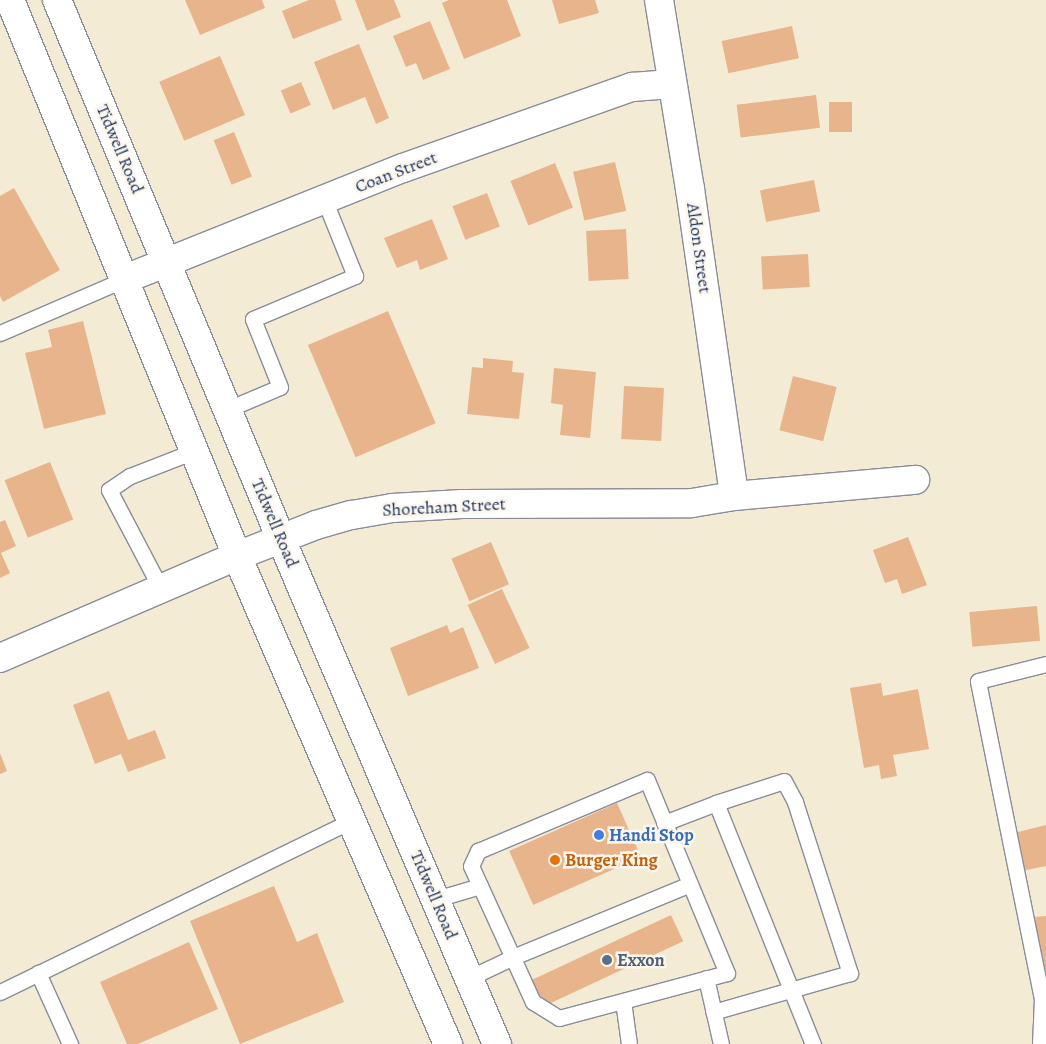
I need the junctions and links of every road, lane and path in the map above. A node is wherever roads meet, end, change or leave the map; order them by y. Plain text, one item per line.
1 (10, 0) edge
2 (57, 0) edge
3 (659, 0) edge
4 (672, 84) junction
5 (324, 199) junction
6 (168, 263) junction
7 (125, 279) junction
8 (0, 333) edge
9 (228, 409) junction
10 (194, 451) junction
11 (915, 480) dead end
12 (734, 496) junction
13 (281, 539) junction
14 (237, 556) junction
15 (161, 589) junction
16 (0, 658) edge
17 (1046, 664) edge
18 (716, 803) junction
19 (352, 820) junction
20 (664, 823) junction
21 (690, 884) junction
22 (480, 886) junction
23 (436, 899) junction
24 (513, 957) junction
25 (38, 972) junction
26 (470, 978) junction
27 (706, 978) junction
28 (791, 990) junction
29 (0, 992) edge
30 (623, 1001) junction
31 (713, 1012) junction
32 (70, 1044) edge
33 (448, 1044) edge
34 (498, 1044) edge
35 (629, 1044) edge
36 (721, 1044) edge
37 (813, 1044) edge
38 (1040, 1044) edge

1 - 7 main road
2 - 6 main road, Tidwell Road
3 - 4 main road, Aldon Street
4 - 5 main road, Coan Street
4 - 12 main road, Aldon Street
5 - 6 main road, Coan Street
5 - 9 lane
6 - 7 main road, Coan Street
6 - 9 main road, Tidwell Road
7 - 8 lane
7 - 10 main road
9 - 13 main road, Tidwell Road
10 - 14 main road
10 - 15 lane
11 - 12 main road, Shoreham Street
12 - 13 main road, Shoreham Street
13 - 14 main road, Shoreham Street
13 - 23 main road, Tidwell Road
14 - 15 main road, Shoreham Street
14 - 19 main road
15 - 16 main road, Shoreham Street
17 - 38 lane
18 - 20 lane
18 - 28 lane
18 - 28 lane
19 - 25 lane
19 - 33 main road
20 - 21 lane
20 - 22 lane
21 - 24 lane
21 - 27 lane
22 - 23 lane
22 - 24 lane
23 - 26 main road, Tidwell Road
24 - 26 lane
24 - 30 lane
25 - 29 lane
25 - 32 lane
26 - 34 main road, Tidwell Road
27 - 30 lane
27 - 31 lane
28 - 31 lane
28 - 37 lane
30 - 35 lane
31 - 36 lane

